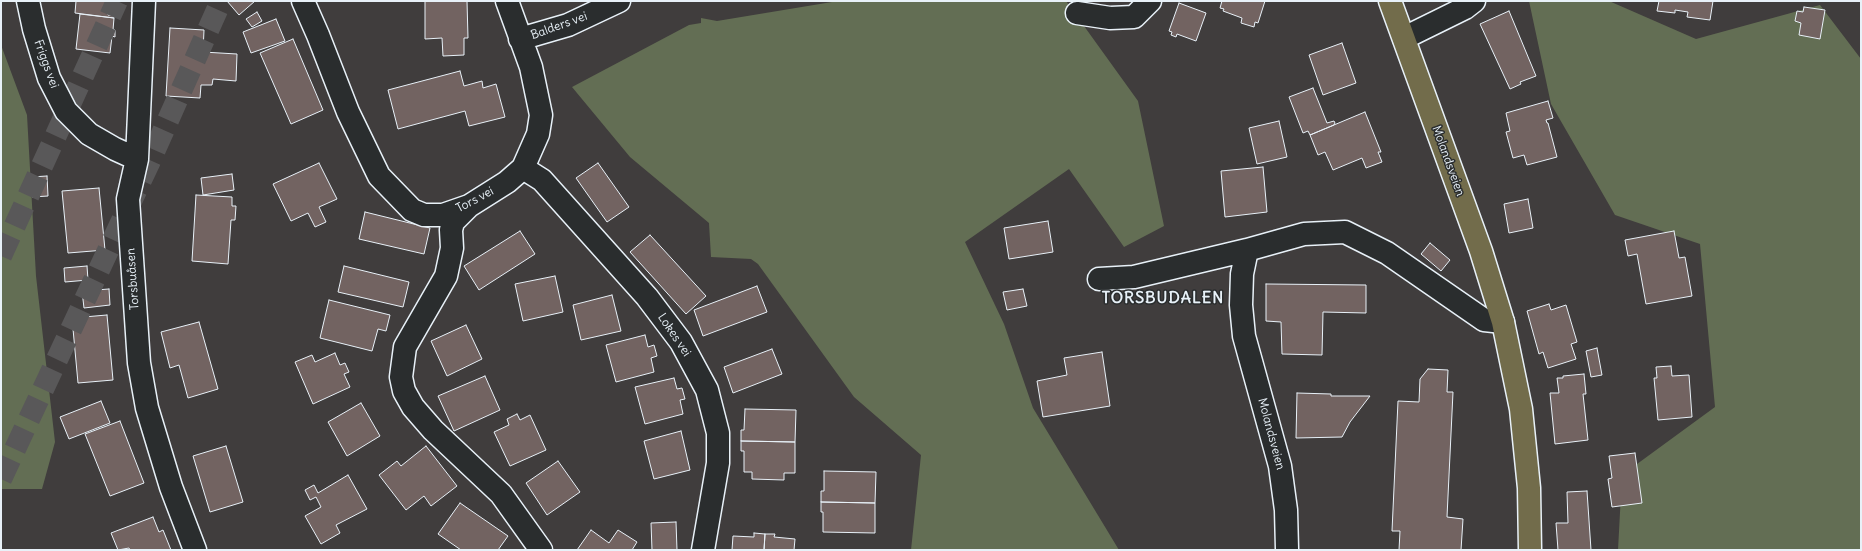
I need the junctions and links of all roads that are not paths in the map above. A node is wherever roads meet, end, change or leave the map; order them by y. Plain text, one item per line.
1 (28, 1) edge
2 (144, 1) edge
3 (302, 1) edge
4 (507, 1) edge
5 (619, 1) edge
6 (1150, 1) edge
7 (1390, 1) edge
8 (1474, 1) edge
9 (1077, 12) dead end
10 (1404, 38) junction
11 (520, 40) junction
12 (137, 159) junction
13 (524, 168) junction
14 (469, 206) junction
15 (1247, 250) junction
16 (1099, 278) dead end
17 (1503, 322) junction
18 (1287, 549) dead end
19 (195, 550) edge
20 (541, 550) edge
21 (703, 550) edge
22 (1530, 550) edge

1 - 12 street, Friggs vei
2 - 12 street, Torsbuåsen
3 - 14 street, Tors vei
4 - 11 street, Tors vei
5 - 11 street, Balders vei
6 - 9 street
7 - 10 main road, Molandsveien
8 - 10 street
10 - 17 main road, Molandsveien
11 - 13 street, Tors vei
12 - 19 street, Torsbuåsen
13 - 14 street, Tors vei
13 - 21 street, Lokes vei
14 - 20 street
15 - 16 street
15 - 17 street
15 - 18 street, Molandsveien
17 - 22 main road, Molandsveien

